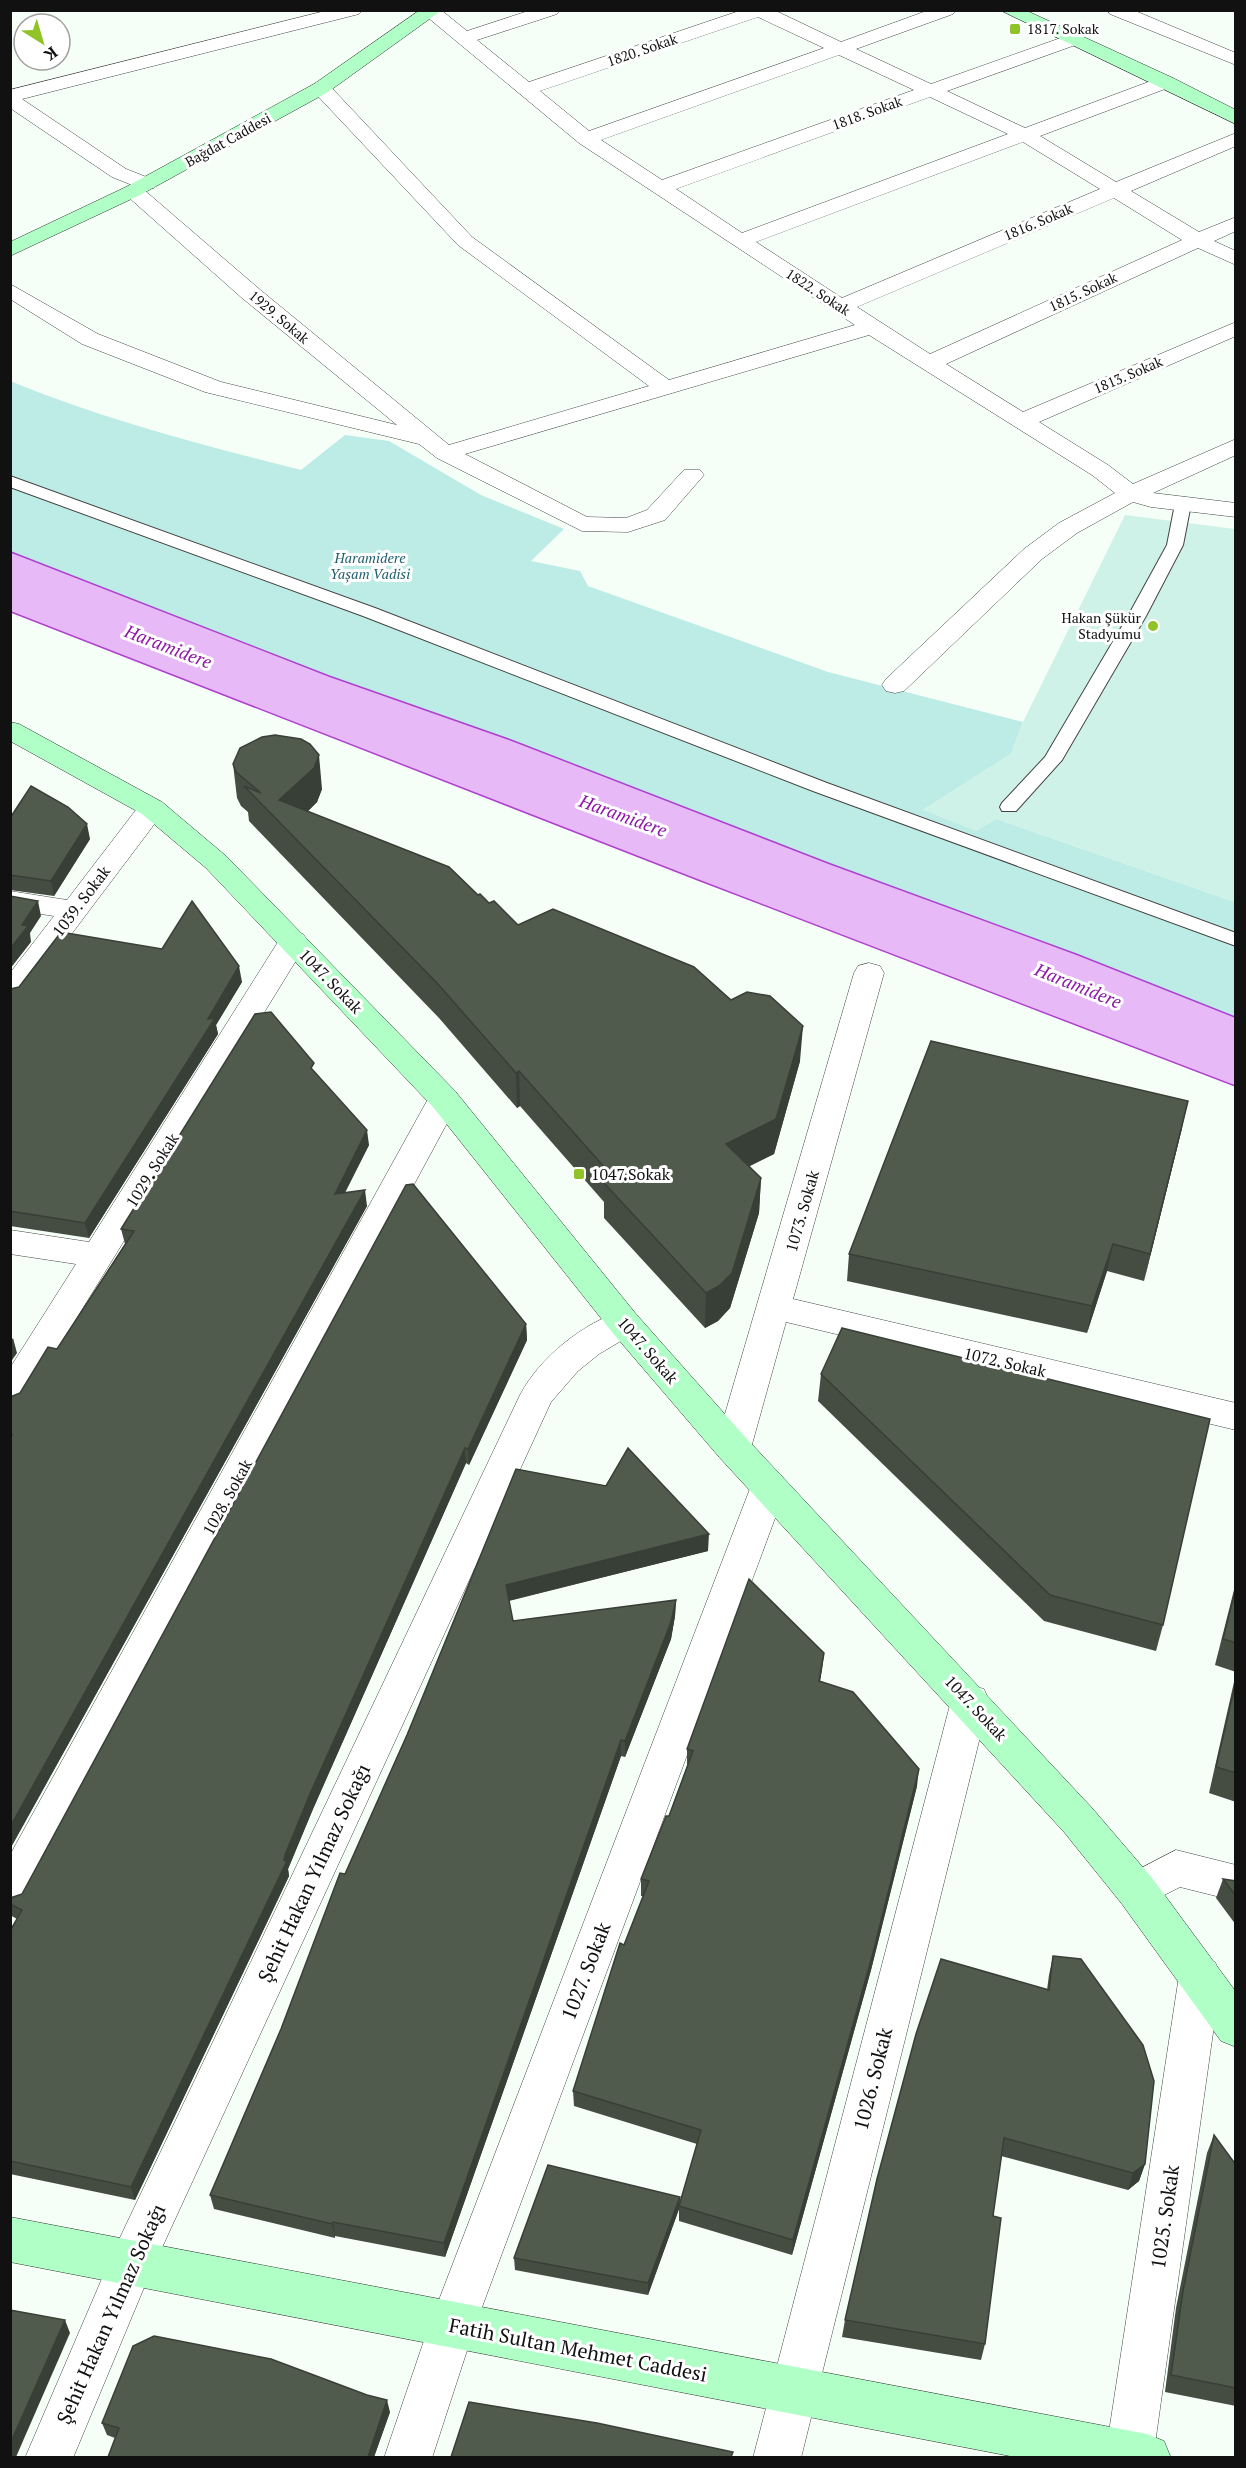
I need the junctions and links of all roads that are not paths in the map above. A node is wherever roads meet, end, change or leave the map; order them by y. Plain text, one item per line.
1 (353, 10) edge
2 (551, 10) edge
3 (946, 10) edge
4 (1009, 10) edge
5 (1116, 10) edge
6 (433, 11) edge
7 (758, 11) edge
8 (465, 38) junction
9 (1075, 39) junction
10 (839, 48) junction
11 (1236, 60) edge
12 (1166, 82) junction
13 (321, 88) junction
14 (525, 90) junction
15 (928, 90) junction
16 (10, 97) edge
17 (1236, 118) edge
18 (1023, 134) junction
19 (585, 139) junction
20 (1236, 139) edge
21 (140, 187) junction
22 (659, 188) junction
23 (1114, 190) junction
24 (1236, 223) edge
25 (1197, 240) junction
26 (739, 241) junction
27 (10, 250) edge
28 (1236, 259) edge
29 (10, 290) edge
30 (841, 306) junction
31 (872, 327) junction
32 (1236, 328) edge
33 (931, 362) junction
34 (665, 387) junction
35 (1021, 421) junction
36 (436, 446) junction
37 (1236, 446) edge
38 (692, 475) dead end
39 (10, 481) edge
40 (1131, 494) junction
41 (1184, 504) junction
42 (1236, 510) edge
43 (895, 685) dead end
44 (10, 730) edge
45 (1009, 807) dead end
46 (152, 808) junction
47 (10, 900) edge
48 (74, 910) junction
49 (1236, 940) edge
50 (293, 941) junction
51 (869, 973) dead end
52 (10, 994) edge
53 (444, 1099) junction
54 (10, 1242) edge
55 (99, 1256) junction
56 (774, 1307) junction
57 (624, 1323) junction
58 (10, 1398) edge
59 (1236, 1417) edge
60 (733, 1448) junction
61 (769, 1486) junction
62 (970, 1701) junction
63 (1236, 1883) edge
64 (1137, 1891) junction
65 (10, 1895) edge
66 (1200, 1976) junction
67 (1236, 2027) edge
68 (10, 2239) edge
69 (132, 2262) junction
70 (452, 2326) junction
71 (794, 2391) junction
72 (1135, 2456) edge
73 (49, 2457) edge
74 (408, 2457) edge
75 (777, 2457) edge

1 - 16 street
2 - 8 street
3 - 10 street
4 - 9 main road
5 - 11 street
6 - 8 street, 1822. Sokak
6 - 13 main road, Bağdat Caddesi
7 - 10 street
7 - 14 street, 1820. Sokak
8 - 14 street, 1822. Sokak
9 - 12 main road
9 - 15 street, 1818. Sokak
10 - 15 street
10 - 19 street
12 - 17 main road
12 - 18 street
13 - 21 main road, Bağdat Caddesi
13 - 34 street
14 - 19 street, 1822. Sokak
15 - 18 street
15 - 22 street, 1818. Sokak
16 - 21 street, 1929. Sokak
18 - 23 street
18 - 26 street
19 - 22 street, 1822. Sokak
20 - 23 street, 1816. Sokak
21 - 27 main road, Bağdat Caddesi
21 - 36 street, 1929. Sokak
22 - 26 street, 1822. Sokak
23 - 25 street
23 - 30 street, 1816. Sokak
24 - 25 street, 1815. Sokak
25 - 28 street
25 - 33 street, 1815. Sokak
26 - 30 street, 1822. Sokak
29 - 36 street
30 - 31 street, 1822. Sokak
31 - 33 street, 1822. Sokak
31 - 34 street
32 - 35 street, 1813. Sokak
33 - 35 street, 1822. Sokak
34 - 36 street
35 - 40 street, 1822. Sokak
36 - 38 street
37 - 40 street
39 - 49 lane
40 - 41 street, 1822. Sokak
40 - 43 street
41 - 42 street, 1822. Sokak
41 - 45 lane
44 - 46 main road, 1047. Sokak
46 - 48 street, 1039. Sokak
46 - 50 main road, 1047. Sokak
47 - 48 street
48 - 52 street, 1039. Sokak
50 - 53 main road, 1047. Sokak
50 - 55 street, 1029. Sokak
51 - 56 street, 1073. Sokak
53 - 57 main road, 1047. Sokak
53 - 65 street, 1028. Sokak
54 - 55 street
55 - 58 street, 1029. Sokak
56 - 59 street, 1072. Sokak
56 - 60 street, 1073. Sokak
57 - 60 main road, 1047. Sokak
57 - 69 street, Şehit Hakan Yılmaz Sokağı
60 - 61 main road, 1047. Sokak
61 - 62 main road, 1047. Sokak
61 - 70 street, 1027. Sokak
62 - 64 main road, 1047. Sokak
62 - 71 street, 1026. Sokak
63 - 64 street
64 - 66 main road, 1047. Sokak
66 - 67 main road, 1047. Sokak
66 - 72 street, 1025. Sokak
68 - 69 main road, Fatih Sultan Mehmet Caddesi
69 - 70 main road, Fatih Sultan Mehmet Caddesi
69 - 73 street, Şehit Hakan Yılmaz Sokağı
70 - 71 main road, Fatih Sultan Mehmet Caddesi
70 - 74 street, 1027. Sokak
71 - 72 main road, Fatih Sultan Mehmet Caddesi
71 - 75 street, 1026. Sokak

